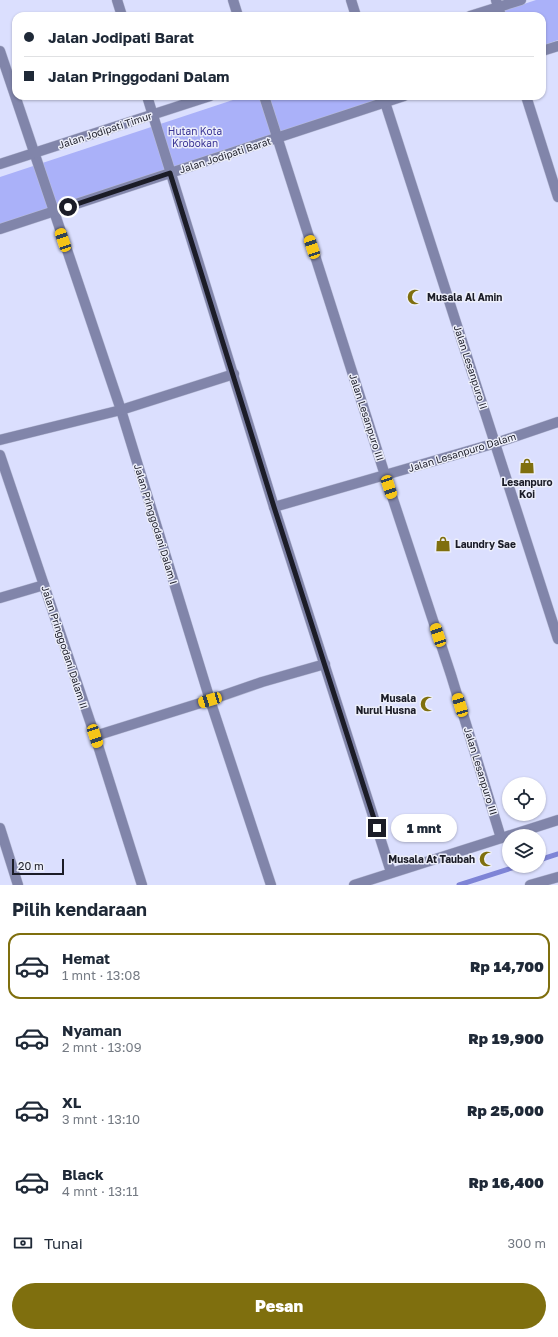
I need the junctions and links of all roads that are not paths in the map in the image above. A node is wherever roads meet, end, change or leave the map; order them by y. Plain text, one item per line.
1 (117, 0) edge
2 (233, 0) edge
3 (351, 0) edge
4 (521, 0) edge
5 (498, 8) edge
6 (121, 12) edge
7 (237, 12) edge
8 (355, 12) edge
9 (484, 12) edge
10 (558, 46) edge
11 (546, 50) edge
12 (0, 51) edge
13 (12, 87) edge
14 (16, 100) edge
15 (148, 100) edge
16 (197, 100) edge
17 (265, 100) edge
18 (381, 100) edge
19 (384, 100) edge
20 (527, 100) edge
21 (152, 114) junction
22 (278, 138) junction
23 (34, 153) junction
24 (0, 164) edge
25 (170, 173) junction
26 (558, 197) edge
27 (53, 212) junction
28 (0, 229) edge
29 (234, 374) junction
30 (121, 410) junction
31 (558, 422) edge
32 (0, 440) edge
33 (496, 442) junction
34 (0, 455) edge
35 (385, 475) junction
36 (274, 507) junction
37 (44, 585) junction
38 (0, 598) edge
39 (558, 639) edge
40 (325, 664) junction
41 (210, 700) junction
42 (95, 736) junction
43 (558, 820) edge
44 (0, 828) edge
45 (501, 838) junction
46 (391, 872) junction
47 (558, 877) edge
48 (18, 885) edge
49 (142, 885) edge
50 (271, 885) edge
51 (354, 885) edge
52 (530, 885) edge

1 - 6 street
2 - 7 street
3 - 8 street
4 - 5 street
5 - 9 street
10 - 11 street
12 - 13 street, Jalan Pringgodani Dalam I
14 - 23 street, Jalan Pringgodani Dalam I
15 - 21 street
16 - 21 street, Jalan Jodipati Timur
17 - 22 street, Jalan Lesanpuro III
18 - 22 street, Jalan Jodipati Barat
19 - 33 street, Jalan Lesanpuro II
20 - 26 street
21 - 23 street, Jalan Jodipati Timur
21 - 25 street
22 - 25 street, Jalan Jodipati Barat
22 - 35 street, Jalan Lesanpuro III
23 - 24 street, Jalan Jodipati Timur
23 - 27 street, Jalan Pringgodani Dalam I
25 - 27 street, Jalan Jodipati Barat
25 - 29 street
27 - 28 street, Jalan Jodipati Barat
27 - 30 street, Jalan Pringgodani Dalam I
29 - 30 street
29 - 36 street
30 - 32 street
30 - 41 street, Jalan Pringgodani Dalam I
31 - 33 street, Jalan Lesanpuro Dalam
33 - 35 street, Jalan Lesanpuro Dalam
33 - 39 street, Jalan Lesanpuro II
34 - 37 street, Jalan Pringgodani Dalam II
35 - 36 street, Jalan Lesanpuro Dalam
35 - 45 street, Jalan Lesanpuro III
36 - 40 street
37 - 38 street
37 - 42 street, Jalan Pringgodani Dalam II
40 - 41 street
40 - 46 street
41 - 42 street
41 - 50 street, Jalan Pringgodani Dalam I
42 - 49 street, Jalan Pringgodani Dalam II
43 - 45 street
44 - 48 street
45 - 46 street
46 - 51 street
47 - 52 street

